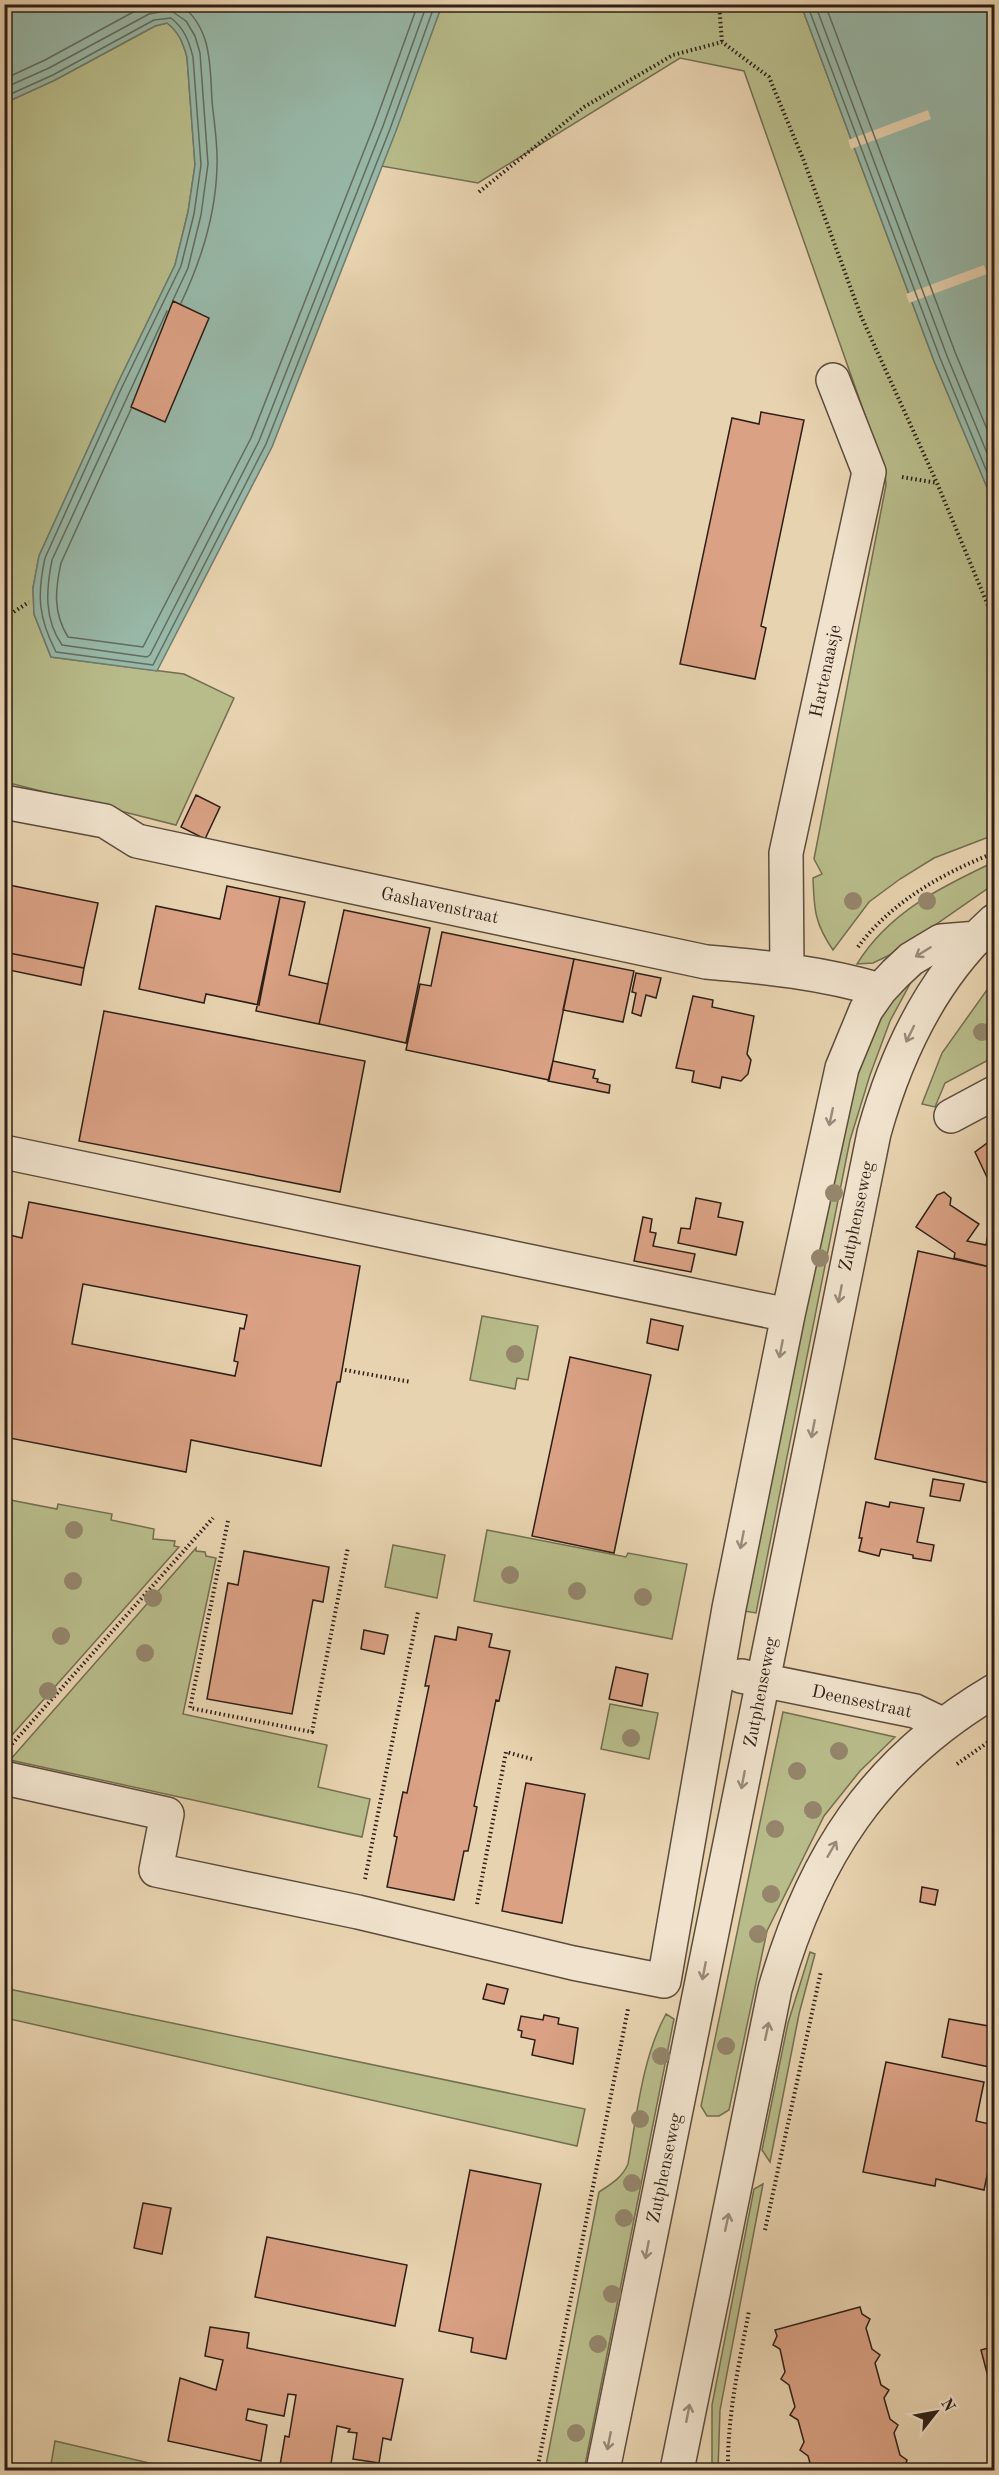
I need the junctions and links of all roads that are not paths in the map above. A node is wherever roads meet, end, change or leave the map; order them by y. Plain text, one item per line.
1 (833, 380) dead end
2 (4, 802) edge
3 (986, 929) edge
4 (787, 969) junction
5 (880, 990) junction
6 (994, 1093) edge
7 (951, 1116) dead end
8 (4, 1152) edge
9 (788, 1315) junction
10 (718, 1671) junction
11 (762, 1681) junction
12 (994, 1691) edge
13 (942, 1724) junction
14 (7, 1763) edge
15 (603, 2470) edge
16 (676, 2470) edge

1 - 4 street, Hartenaasje
2 - 4 street, Gashavenstraat
3 -> 5 street, Zutphenseweg
3 -> 11 street, Zutphenseweg
4 - 5 street, Gashavenstraat
5 -> 9 street, Zutphenseweg
6 - 7 street
8 - 9 street
9 -> 10 street, Zutphenseweg
10 - 11 street, Deensestraat
10 - 14 street, Zutphenseweg
11 - 13 street, Deensestraat
11 -> 15 street, Zutphenseweg
12 - 13 street
16 -> 13 street

